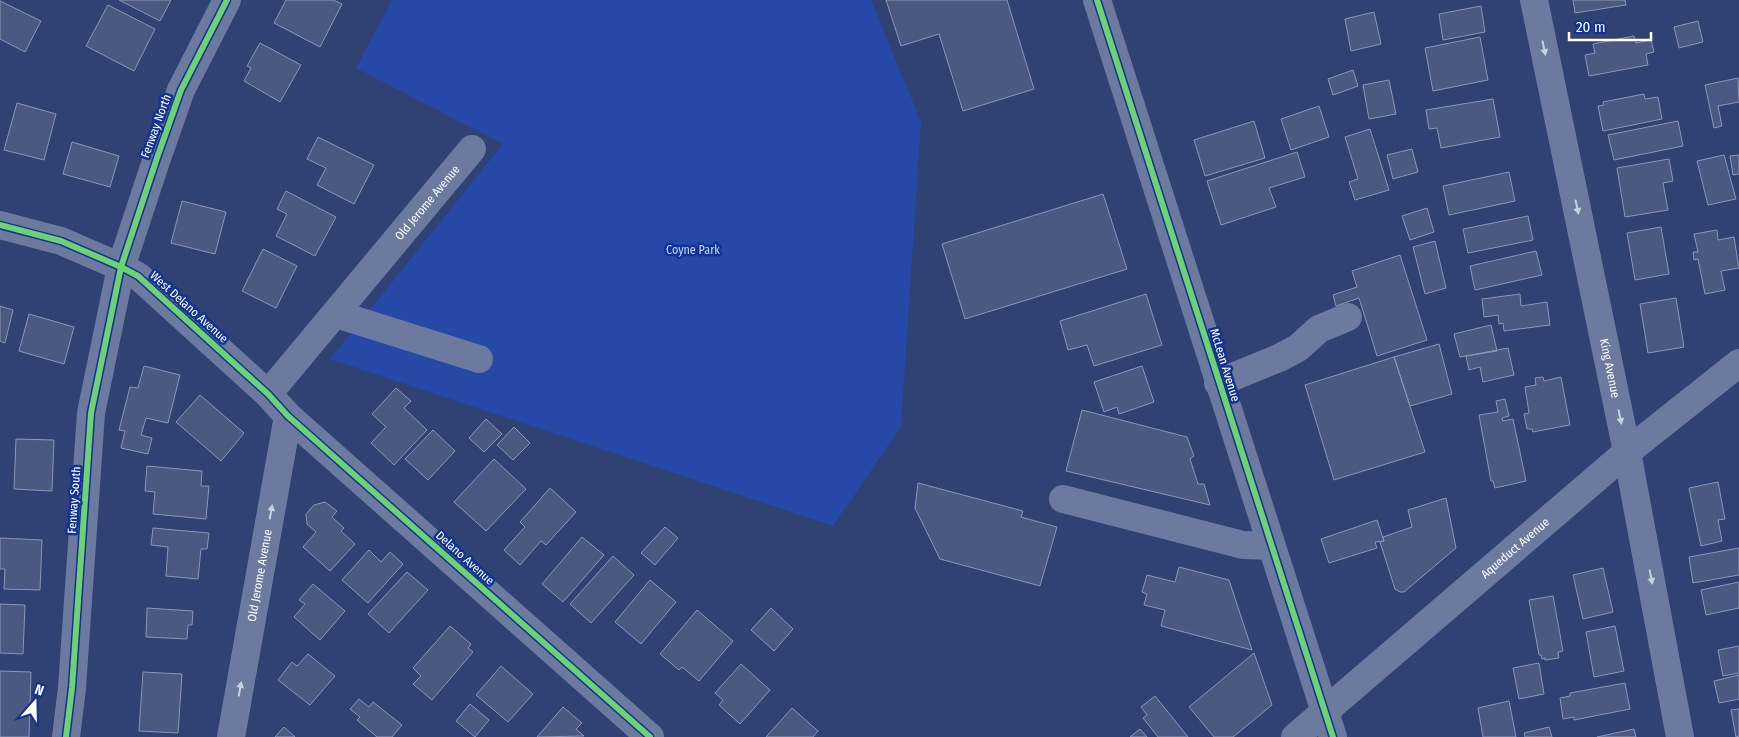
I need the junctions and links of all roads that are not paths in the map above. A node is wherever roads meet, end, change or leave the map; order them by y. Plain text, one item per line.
1 (227, 0) edge
2 (1097, 0) edge
3 (1534, 0) edge
4 (472, 150) dead end
5 (0, 225) edge
6 (121, 267) junction
7 (336, 314) junction
8 (1348, 317) dead end
9 (480, 359) dead end
10 (1739, 362) edge
11 (1218, 382) junction
12 (268, 394) junction
13 (288, 416) junction
14 (1627, 452) junction
15 (1063, 499) dead end
16 (1271, 546) junction
17 (1329, 725) edge
18 (66, 737) edge
19 (231, 737) edge
20 (650, 737) edge
21 (1295, 737) edge
22 (1680, 737) edge

1 - 6 street, Fenway North
2 - 11 street, McLean Avenue
3 -> 14 street, King Avenue
4 - 7 street, Old Jerome Avenue
5 - 6 street, West Delano Avenue
6 - 12 street, West Delano Avenue
6 - 18 street, Fenway South
7 - 9 street
7 - 12 street, Old Jerome Avenue
8 - 11 street
10 - 14 street, Aqueduct Avenue
11 - 16 street, McLean Avenue
12 - 13 street, Delano Avenue
19 -> 13 street, Old Jerome Avenue
13 - 20 street, Delano Avenue
14 - 17 street, Aqueduct Avenue
14 -> 22 street, King Avenue
15 - 16 street
16 - 17 street, McLean Avenue
17 - 21 street, Aqueduct Avenue

